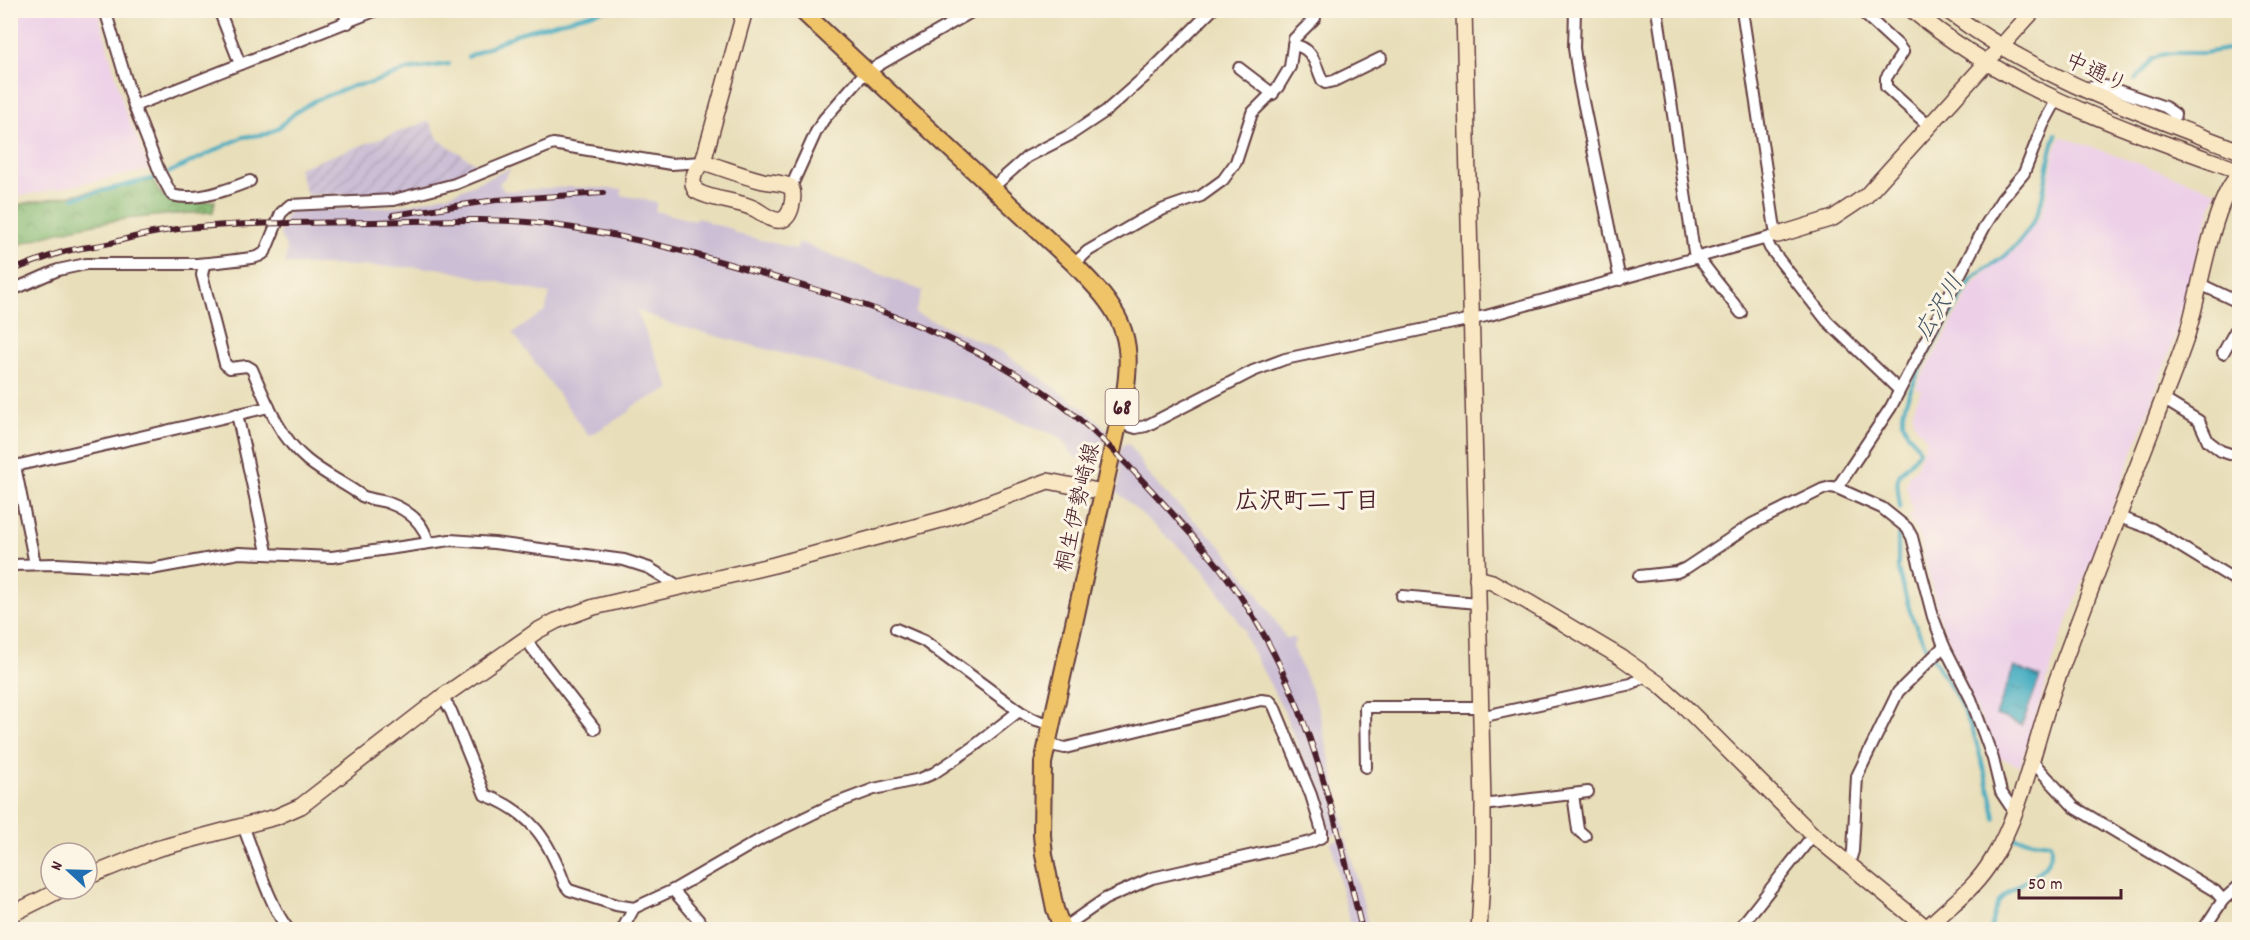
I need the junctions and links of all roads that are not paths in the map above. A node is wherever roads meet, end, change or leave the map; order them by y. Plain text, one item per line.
1 (105, 10) edge
2 (219, 10) edge
3 (343, 10) edge
4 (377, 10) edge
5 (745, 10) edge
6 (801, 10) edge
7 (975, 10) edge
8 (1212, 10) edge
9 (1464, 10) edge
10 (1575, 10) edge
11 (1657, 10) edge
12 (1742, 10) edge
13 (1860, 10) edge
14 (1912, 10) edge
15 (1947, 10) edge
16 (2034, 10) edge
17 (1315, 18) dead end
18 (348, 23) junction
19 (1293, 45) junction
20 (2001, 48) junction
21 (1381, 58) dead end
22 (240, 64) junction
23 (1987, 64) junction
24 (1239, 68) dead end
25 (867, 72) junction
26 (1273, 94) junction
27 (2056, 101) junction
28 (134, 106) junction
29 (1929, 126) junction
30 (2240, 152) edge
31 (703, 162) junction
32 (2240, 173) edge
33 (250, 181) dead end
34 (790, 187) junction
35 (992, 188) junction
36 (1772, 237) junction
37 (1697, 257) junction
38 (1074, 264) junction
39 (204, 265) junction
40 (1620, 280) junction
41 (2200, 284) junction
42 (10, 291) edge
43 (2240, 303) edge
44 (1742, 313) dead end
45 (1472, 319) junction
46 (2240, 322) edge
47 (2223, 353) dead end
48 (1899, 390) junction
49 (2163, 399) junction
50 (269, 407) junction
51 (237, 414) junction
52 (1119, 423) junction
53 (2230, 454) dead end
54 (1837, 488) junction
55 (1102, 492) junction
56 (2119, 517) junction
57 (428, 542) junction
58 (267, 552) junction
59 (35, 564) junction
60 (10, 565) edge
61 (1639, 576) dead end
62 (1477, 578) junction
63 (2240, 583) edge
64 (680, 586) junction
65 (1401, 596) dead end
66 (1477, 603) junction
67 (896, 629) dead end
68 (525, 639) junction
69 (1941, 649) junction
70 (1647, 675) junction
71 (442, 696) junction
72 (1019, 711) junction
73 (1480, 712) junction
74 (1050, 724) junction
75 (595, 729) dead end
76 (1046, 744) junction
77 (2031, 760) junction
78 (1366, 767) dead end
79 (1588, 792) dead end
80 (1573, 794) junction
81 (1483, 805) junction
82 (2015, 810) junction
83 (243, 826) junction
84 (1813, 835) junction
85 (1585, 836) dead end
86 (1849, 864) junction
87 (99, 872) edge
88 (2240, 885) edge
89 (673, 890) junction
90 (39, 900) edge
91 (2223, 900) junction
92 (634, 908) junction
93 (10, 915) edge
94 (1063, 929) edge
95 (1928, 929) edge
96 (289, 930) edge
97 (622, 930) edge
98 (707, 930) edge
99 (1479, 930) edge
100 (1738, 930) edge
101 (2203, 930) edge

1 - 28 street
2 - 22 street
3 - 18 street
4 - 18 street
5 - 31 street
6 - 25 main road, 桐生伊勢崎線 / 68
7 - 25 street
8 - 35 street
9 - 45 street
10 - 40 street
11 - 37 street
12 - 36 street
13 - 29 street
14 - 23 street
15 - 20 street, 中通り
16 - 20 street
17 - 19 street
18 - 22 street
19 - 21 street
19 - 26 street
20 - 23 street
20 - 30 street, 中通り
22 - 28 street
23 - 27 street
23 - 29 street
24 - 26 street
25 - 34 street
25 - 35 main road, 桐生伊勢崎線 / 68
26 - 38 street
27 - 32 street
27 - 48 street
28 - 33 street
29 - 36 street
31 - 34 street
31 - 34 street
31 - 39 street
32 - 41 street
35 - 38 main road, 桐生伊勢崎線 / 68
36 - 37 street
36 - 48 street
37 - 40 street
37 - 44 street
38 - 52 main road, 桐生伊勢崎線 / 68
39 - 42 street
39 - 50 street
40 - 45 street
41 - 43 street
41 - 49 street
45 - 52 street
45 - 62 street
46 - 47 street
48 - 54 street
49 - 53 street
49 - 56 street
50 - 51 street
50 - 57 street
51 - 58 street
51 - 59 street
52 - 55 main road, 桐生伊勢崎線 / 68
54 - 61 street
54 - 69 street
55 - 64 street
55 - 74 main road, 桐生伊勢崎線 / 68
56 - 63 street
56 - 77 street
57 - 58 street
57 - 64 street
58 - 59 street
59 - 60 street
62 - 66 street
62 - 70 street
64 - 68 street
65 - 66 street
66 - 73 street
67 - 72 street
68 - 71 street
68 - 75 street
69 - 82 street
69 - 86 street
70 - 73 street
70 - 84 street
71 - 83 street
71 - 92 street
72 - 74 street
72 - 89 street
73 - 78 street
73 - 81 street
74 - 76 main road, 桐生伊勢崎線 / 68
76 - 94 main road, 桐生伊勢崎線 / 68
76 - 94 street
77 - 82 street
77 - 91 street
79 - 80 street
80 - 81 street
80 - 85 street
81 - 99 street
82 - 95 street
83 - 87 street
83 - 96 street
84 - 86 street
84 - 100 street
86 - 95 street
88 - 91 street
89 - 92 street
89 - 98 street
90 - 93 street
91 - 101 street
92 - 97 street

